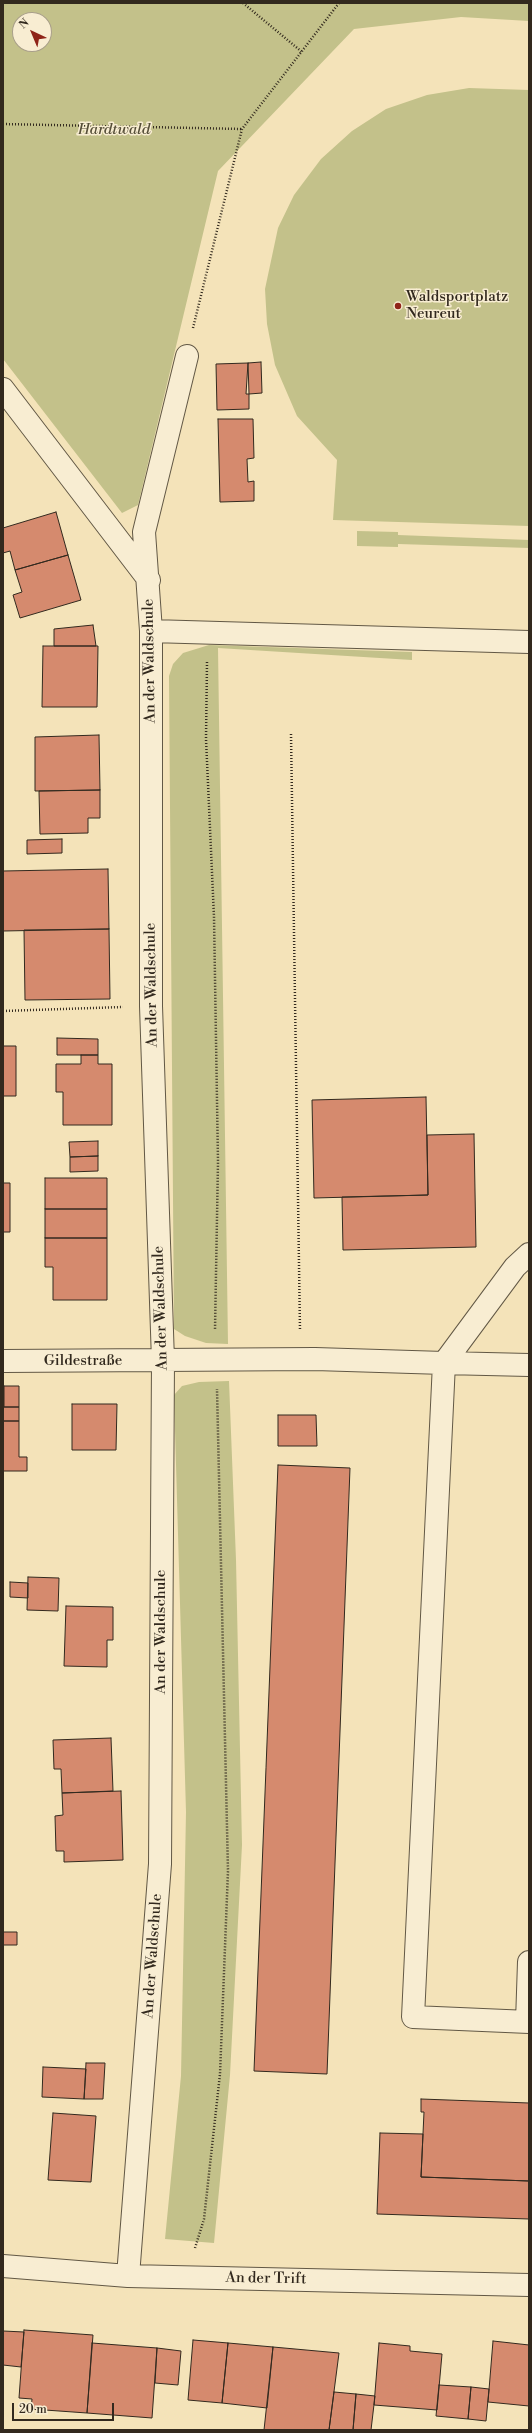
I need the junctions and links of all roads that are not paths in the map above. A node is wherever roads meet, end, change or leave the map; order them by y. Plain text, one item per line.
1 (187, 356) road end
2 (3, 389) edge
3 (149, 580) junction
4 (151, 631) junction
5 (529, 642) edge
6 (529, 1254) edge
7 (3, 1361) edge
8 (163, 1361) junction
9 (444, 1363) junction
10 (529, 1365) edge
11 (529, 1962) edge
12 (528, 2022) edge
13 (3, 2266) edge
14 (128, 2276) junction
15 (529, 2285) edge

1 - 3 street
2 - 3 street, An der Waldschule
3 - 4 street, An der Waldschule
4 - 5 street
4 - 8 street, An der Waldschule
6 - 9 street
7 - 8 street, Gildestraße
8 - 9 street, Gildestraße
8 - 14 street, An der Waldschule
9 - 10 street, Gildestraße
9 - 12 street
11 - 12 street
13 - 14 street, An der Trift
14 - 15 street, An der Trift

